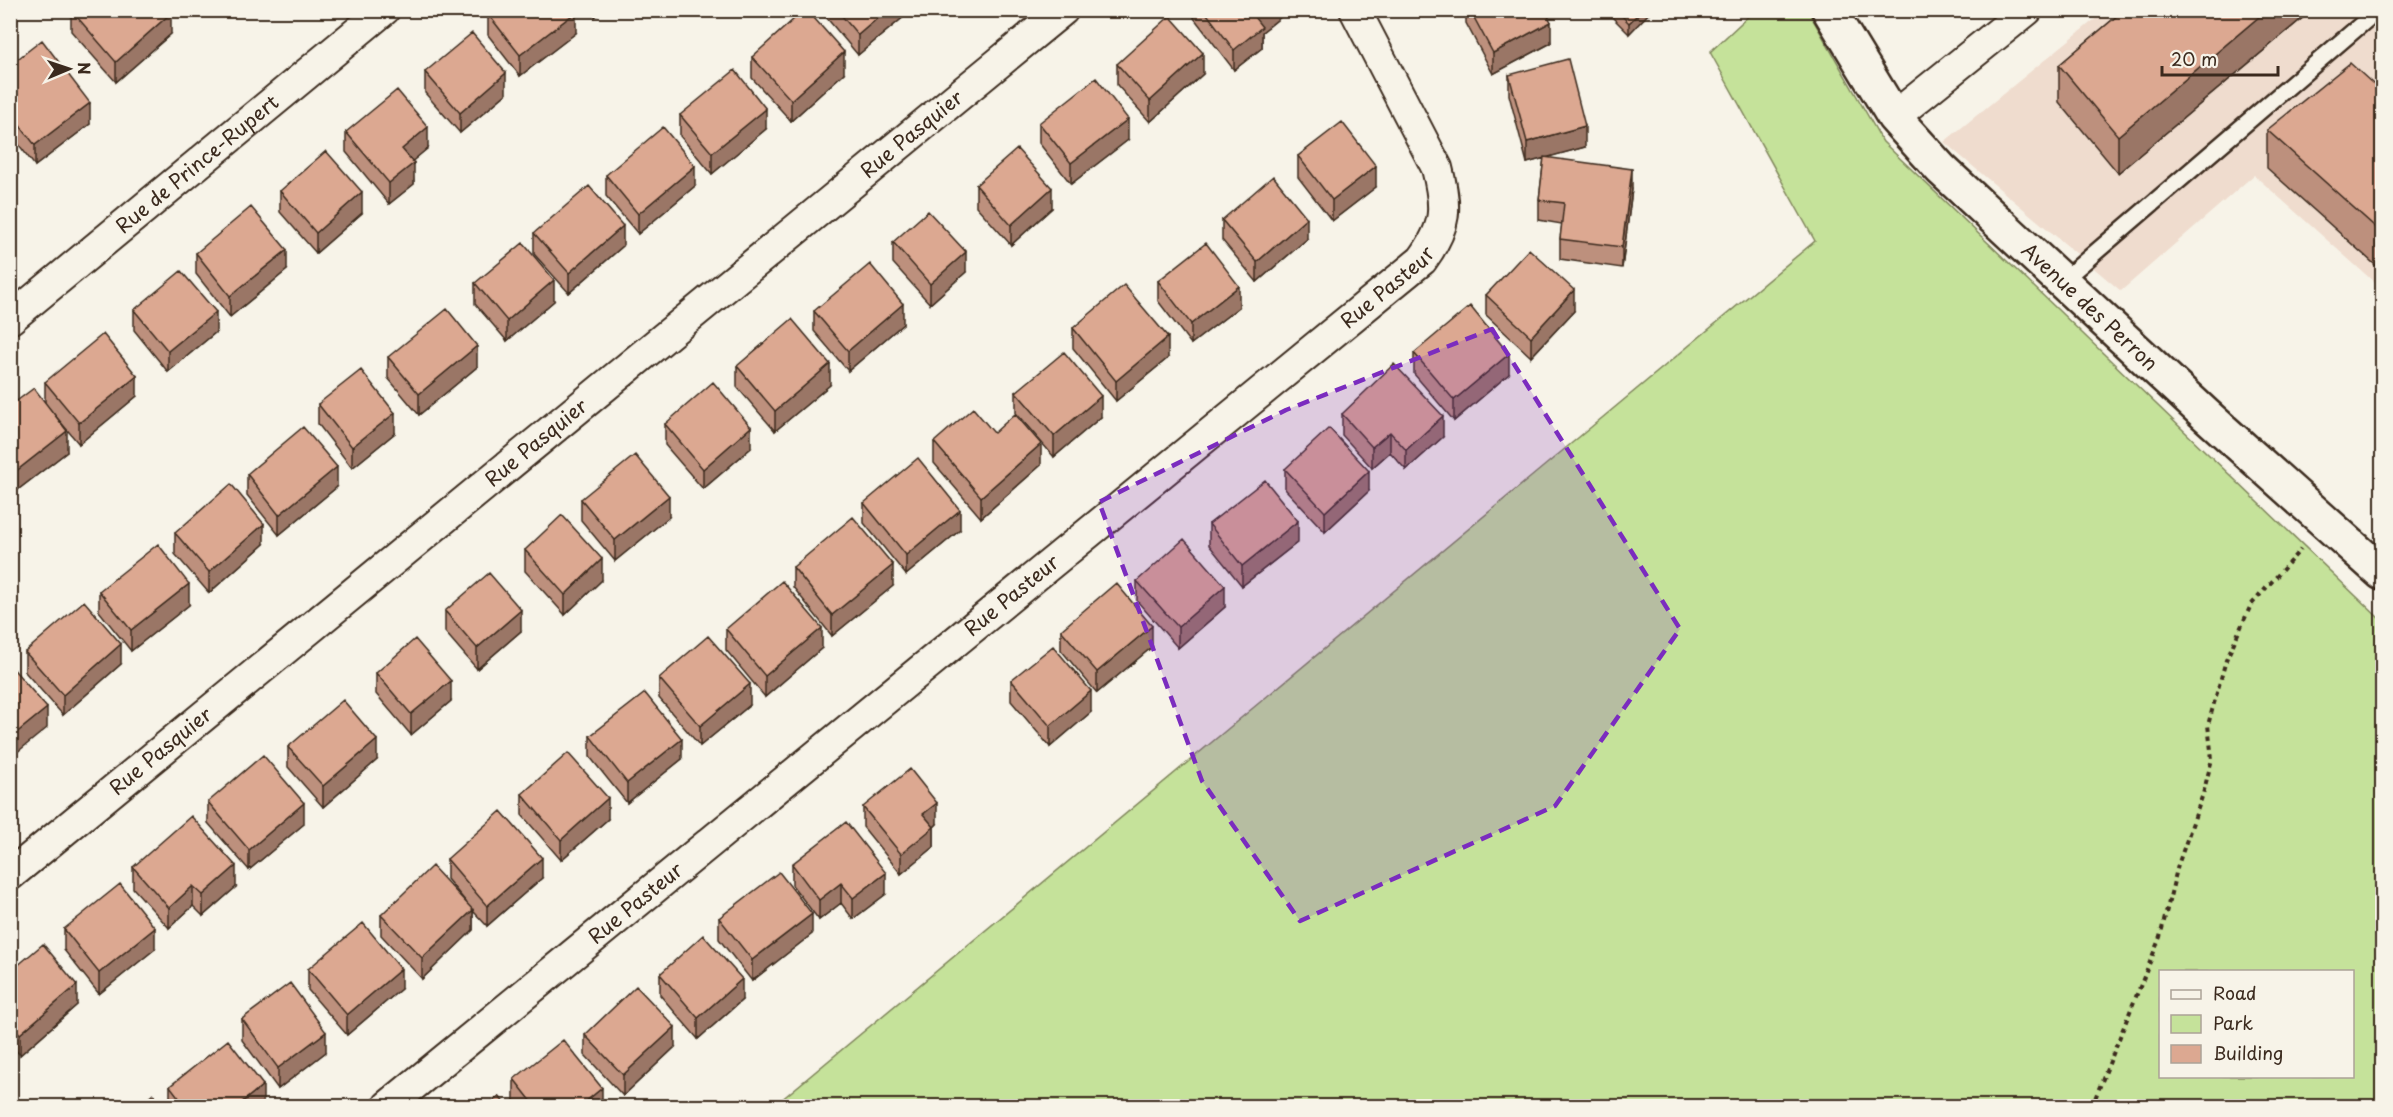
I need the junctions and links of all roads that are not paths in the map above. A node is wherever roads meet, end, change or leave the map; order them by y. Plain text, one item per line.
1 (384, 10) edge
2 (1063, 10) edge
3 (1355, 10) edge
4 (1829, 10) edge
5 (2027, 10) edge
6 (2378, 10) edge
7 (1894, 117) junction
8 (2062, 281) junction
9 (10, 319) edge
10 (2382, 573) edge
11 (10, 875) edge
12 (388, 1107) edge

1 - 9 street, Rue de Prince-Rupert
2 - 11 street, Rue Pasquier
3 - 12 street, Rue Pasteur
4 - 7 street, Avenue des Perron
5 - 7 street
6 - 8 lane
7 - 8 street, Avenue des Perron
8 - 10 street, Avenue des Perron

